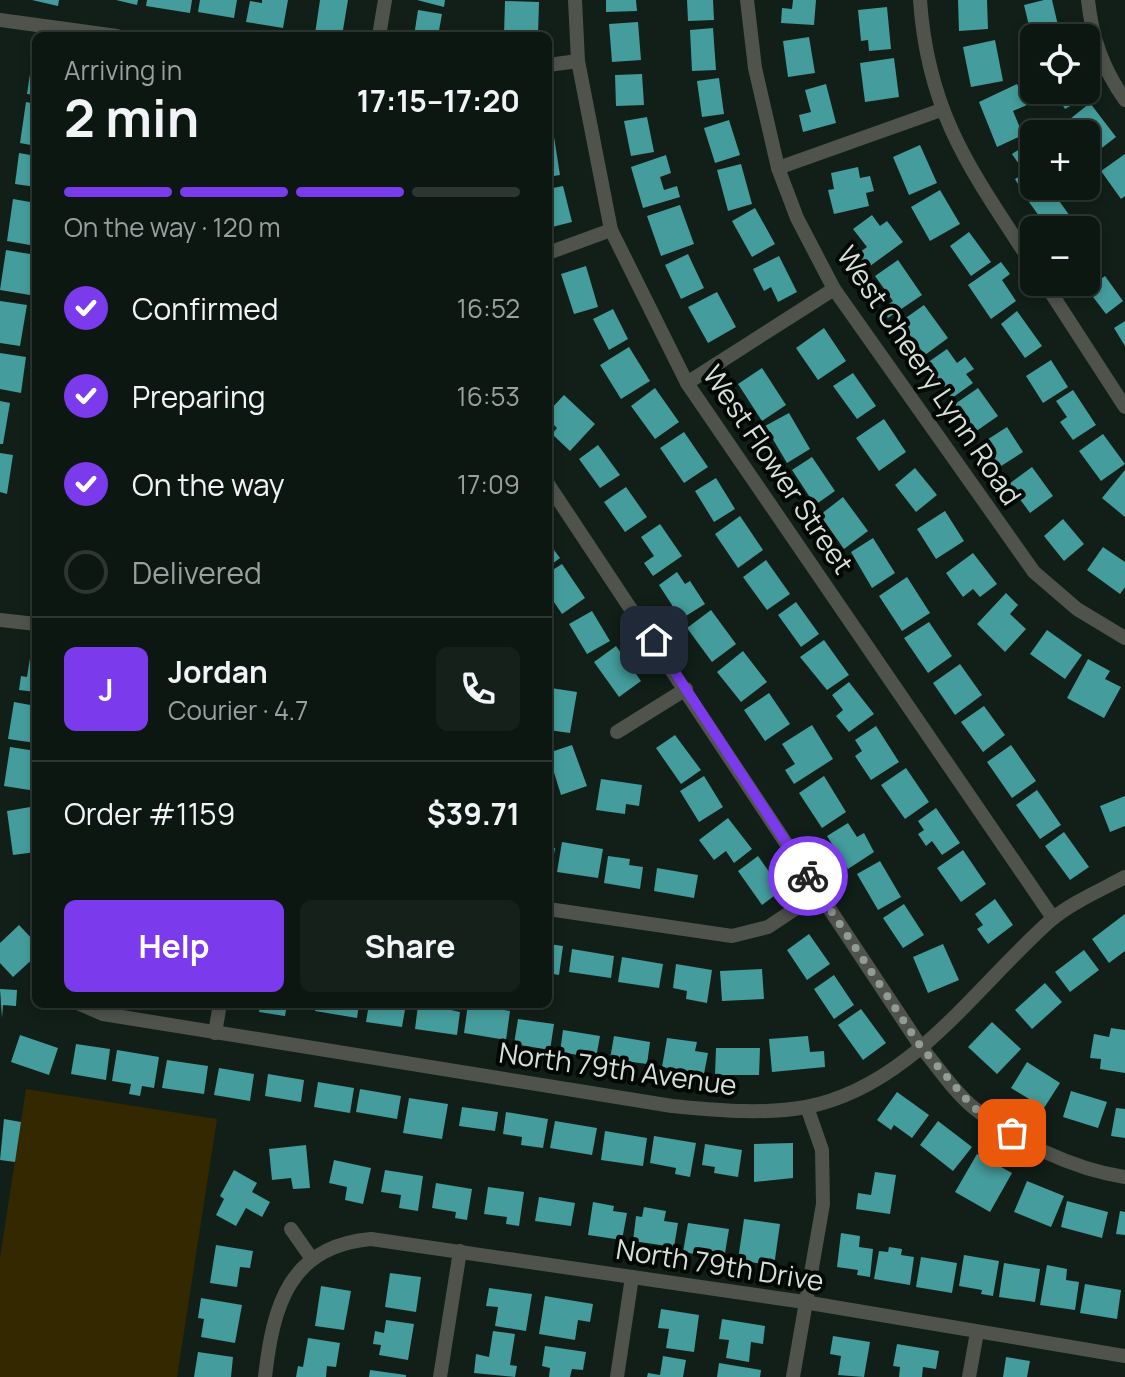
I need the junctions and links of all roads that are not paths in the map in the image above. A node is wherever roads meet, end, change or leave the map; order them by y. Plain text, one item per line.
1 (385, 0) edge
2 (575, 0) edge
3 (747, 0) edge
4 (920, 0) edge
5 (1088, 0) edge
6 (0, 20) edge
7 (88, 32) edge
8 (380, 32) edge
9 (578, 61) junction
10 (552, 64) edge
11 (1125, 100) edge
12 (941, 110) junction
13 (778, 168) junction
14 (611, 230) junction
15 (1020, 245) edge
16 (552, 252) edge
17 (834, 289) junction
18 (1053, 296) edge
19 (687, 383) junction
20 (1125, 407) edge
21 (552, 490) edge
22 (0, 620) edge
23 (32, 624) edge
24 (1125, 638) edge
25 (686, 689) junction
26 (617, 732) dead end
27 (1125, 877) edge
28 (819, 893) junction
29 (552, 910) edge
30 (1053, 918) junction
31 (89, 1008) edge
32 (219, 1008) edge
33 (215, 1033) junction
34 (921, 1047) junction
35 (807, 1107) junction
36 (1125, 1177) edge
37 (291, 1229) dead end
38 (460, 1251) junction
39 (312, 1259) junction
40 (632, 1277) junction
41 (804, 1302) junction
42 (977, 1332) junction
43 (1125, 1356) edge
44 (265, 1377) edge
45 (440, 1377) edge
46 (617, 1377) edge
47 (793, 1377) edge
48 (969, 1377) edge

1 - 8 street
2 - 9 street, West Flower Street
3 - 13 street, West Cheery Lynn Road
4 - 12 street
5 - 11 street
6 - 7 street
9 - 10 street
9 - 14 street, West Flower Street
12 - 13 street
12 - 15 street
13 - 17 street, West Cheery Lynn Road
14 - 16 street
14 - 19 street, West Flower Street
17 - 19 street
17 - 24 street, West Cheery Lynn Road
18 - 20 street
19 - 30 street, West Flower Street
21 - 25 street
22 - 23 street
25 - 26 street
25 - 28 street
27 - 30 street, North 79th Avenue
28 - 29 street
28 - 34 street
30 - 34 street, North 79th Avenue
31 - 33 street, North 79th Avenue
32 - 33 street
33 - 35 street, North 79th Avenue
34 - 35 street, North 79th Avenue
34 - 36 street
35 - 41 street
37 - 39 street
38 - 39 street, North 79th Drive
38 - 40 street, North 79th Drive
38 - 45 street
39 - 44 street
40 - 41 street, North 79th Drive
40 - 46 street
41 - 42 street, North 79th Drive
41 - 47 street
42 - 43 street, North 79th Drive
42 - 48 street

